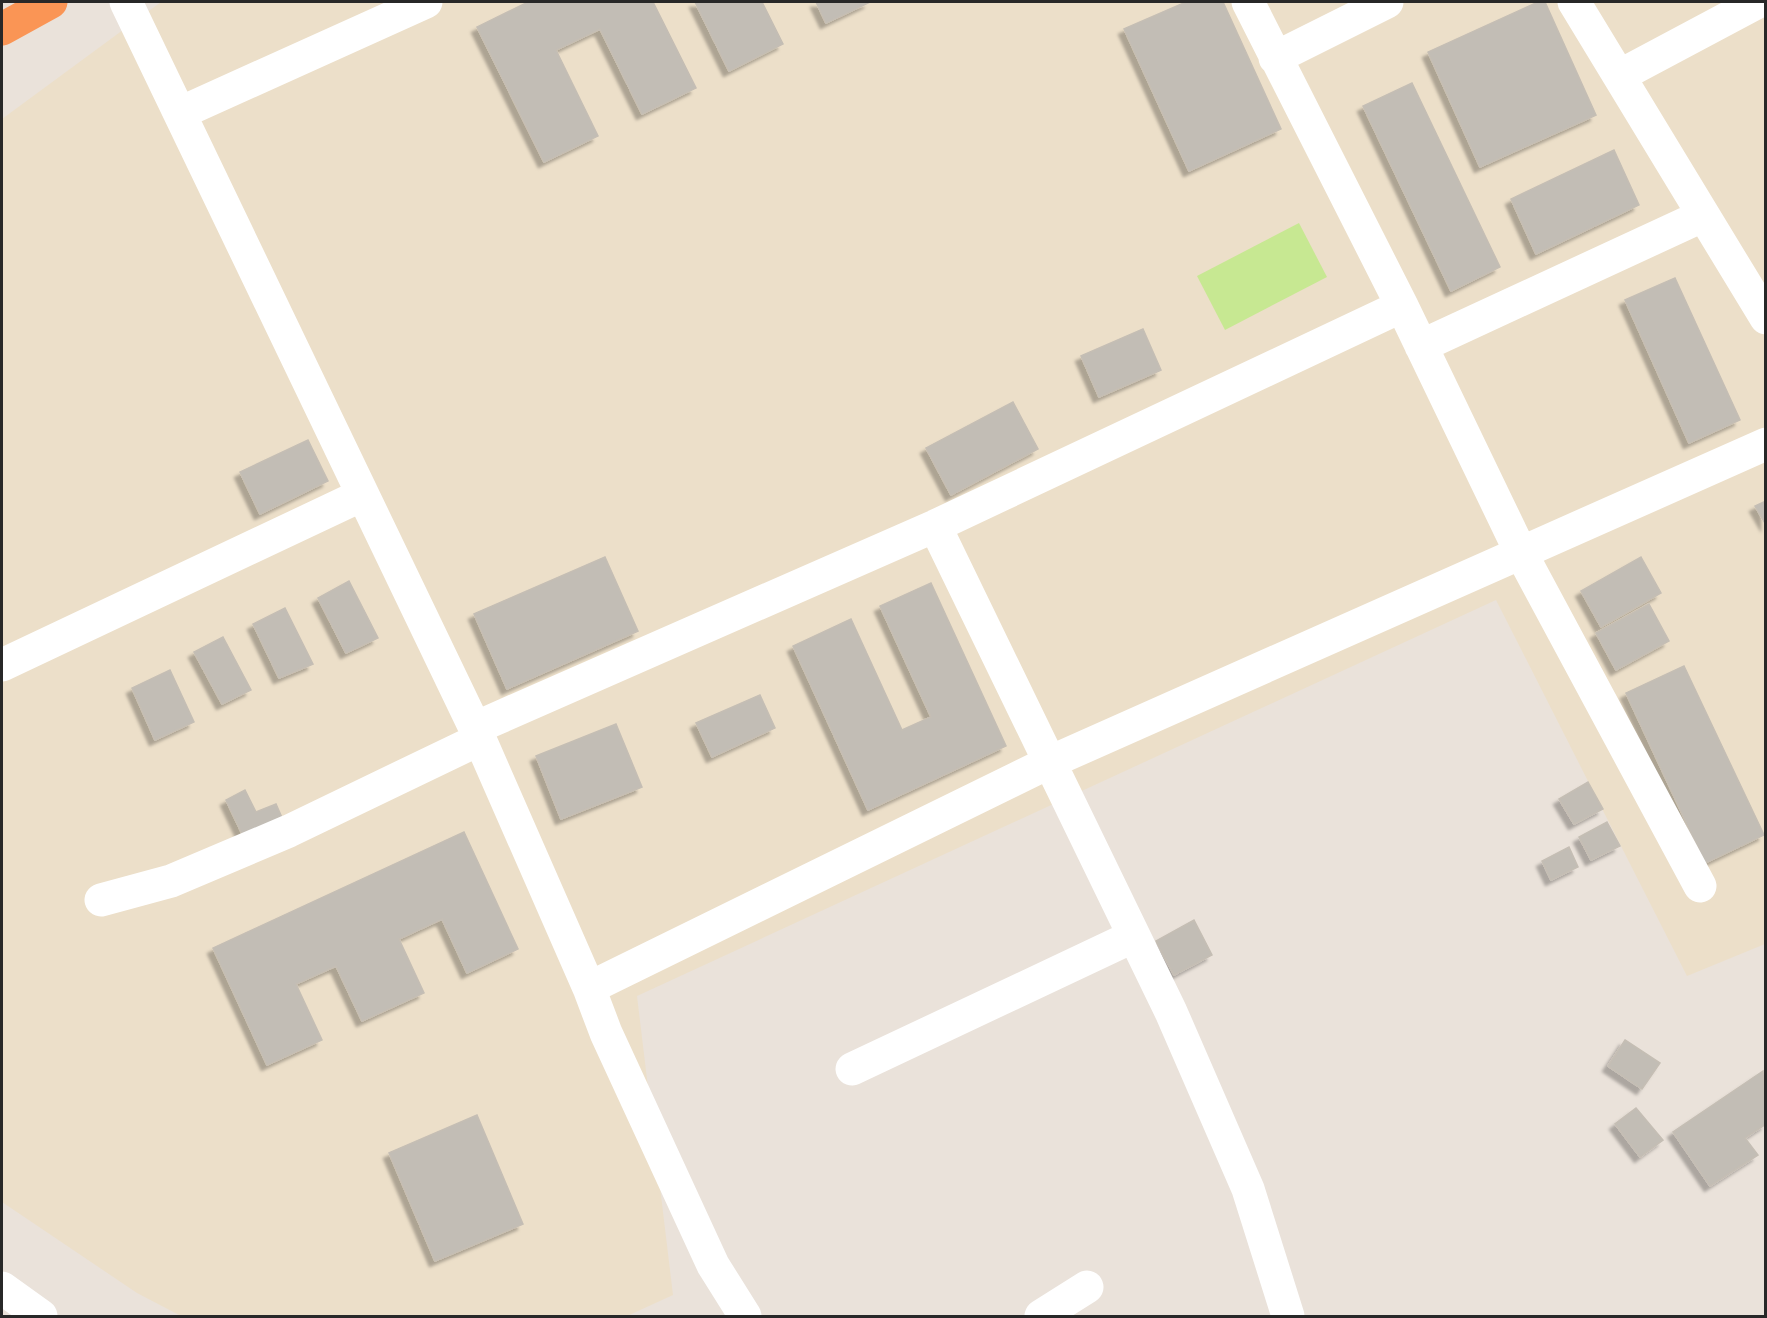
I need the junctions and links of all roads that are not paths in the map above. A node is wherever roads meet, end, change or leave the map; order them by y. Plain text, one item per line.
1 (51, 2) edge
2 (126, 2) edge
3 (426, 2) edge
4 (1248, 2) edge
5 (1387, 2) edge
6 (1574, 2) edge
7 (1758, 2) edge
8 (2, 29) edge
9 (1275, 58) junction
10 (1619, 76) junction
11 (180, 112) junction
12 (1702, 216) junction
13 (1402, 306) junction
14 (1766, 318) edge
15 (1421, 346) junction
16 (1766, 444) edge
17 (362, 495) junction
18 (935, 526) junction
19 (1521, 553) junction
20 (2, 665) edge
21 (478, 734) junction
22 (1050, 762) junction
23 (1700, 886) dead end
24 (100, 900) dead end
25 (1134, 936) junction
26 (589, 988) junction
27 (852, 1069) dead end
28 (1088, 1287) dead end
29 (2, 1288) edge
30 (41, 1317) edge
31 (746, 1317) edge
32 (1041, 1317) edge
33 (1288, 1317) edge

1 - 8 highway
2 - 11 street
3 - 11 street
4 - 9 street
5 - 9 street
6 - 10 street
7 - 10 street
9 - 13 street
10 - 12 street
11 - 17 street
12 - 14 street
12 - 15 street
13 - 15 street
13 - 18 street
15 - 19 street
16 - 19 street
17 - 20 street
17 - 21 street
18 - 21 street
18 - 22 street
19 - 22 street
19 - 23 street
21 - 24 street
21 - 26 street
22 - 25 street
22 - 26 street
25 - 27 street
25 - 33 street
26 - 31 street
28 - 32 street
29 - 30 street

